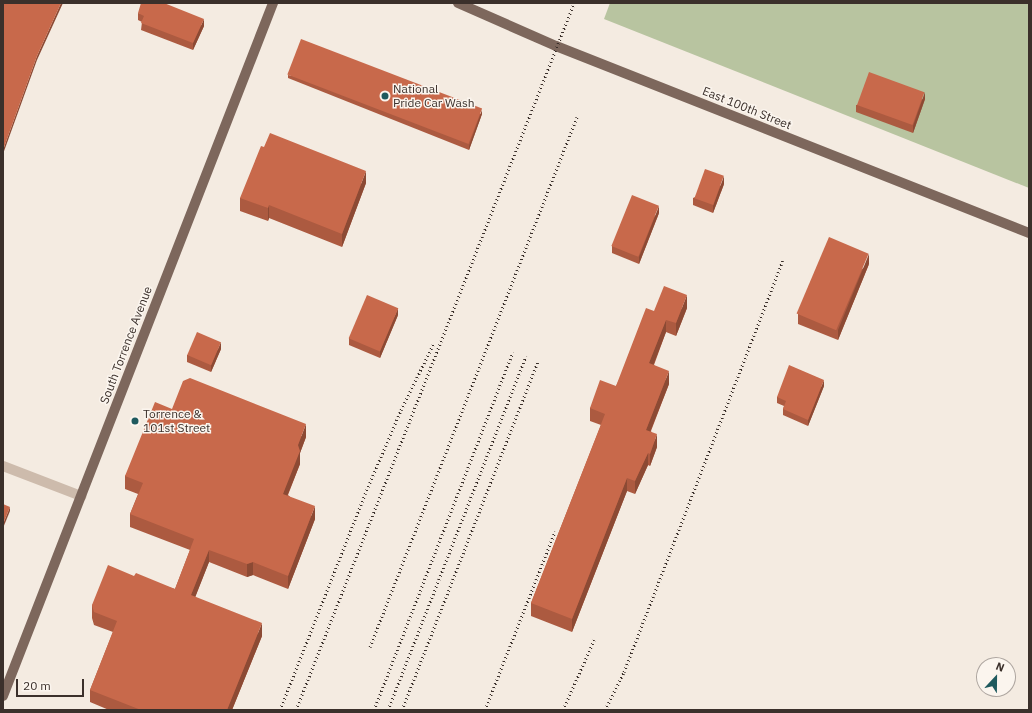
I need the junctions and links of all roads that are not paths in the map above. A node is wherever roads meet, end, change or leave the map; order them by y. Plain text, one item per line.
1 (273, 3) edge
2 (458, 3) edge
3 (1029, 233) edge
4 (3, 466) edge
5 (81, 496) junction
6 (3, 696) edge

1 - 5 main road, South Torrence Avenue
2 - 3 main road, East 100th Street
4 - 5 street
5 - 6 main road, South Torrence Avenue

